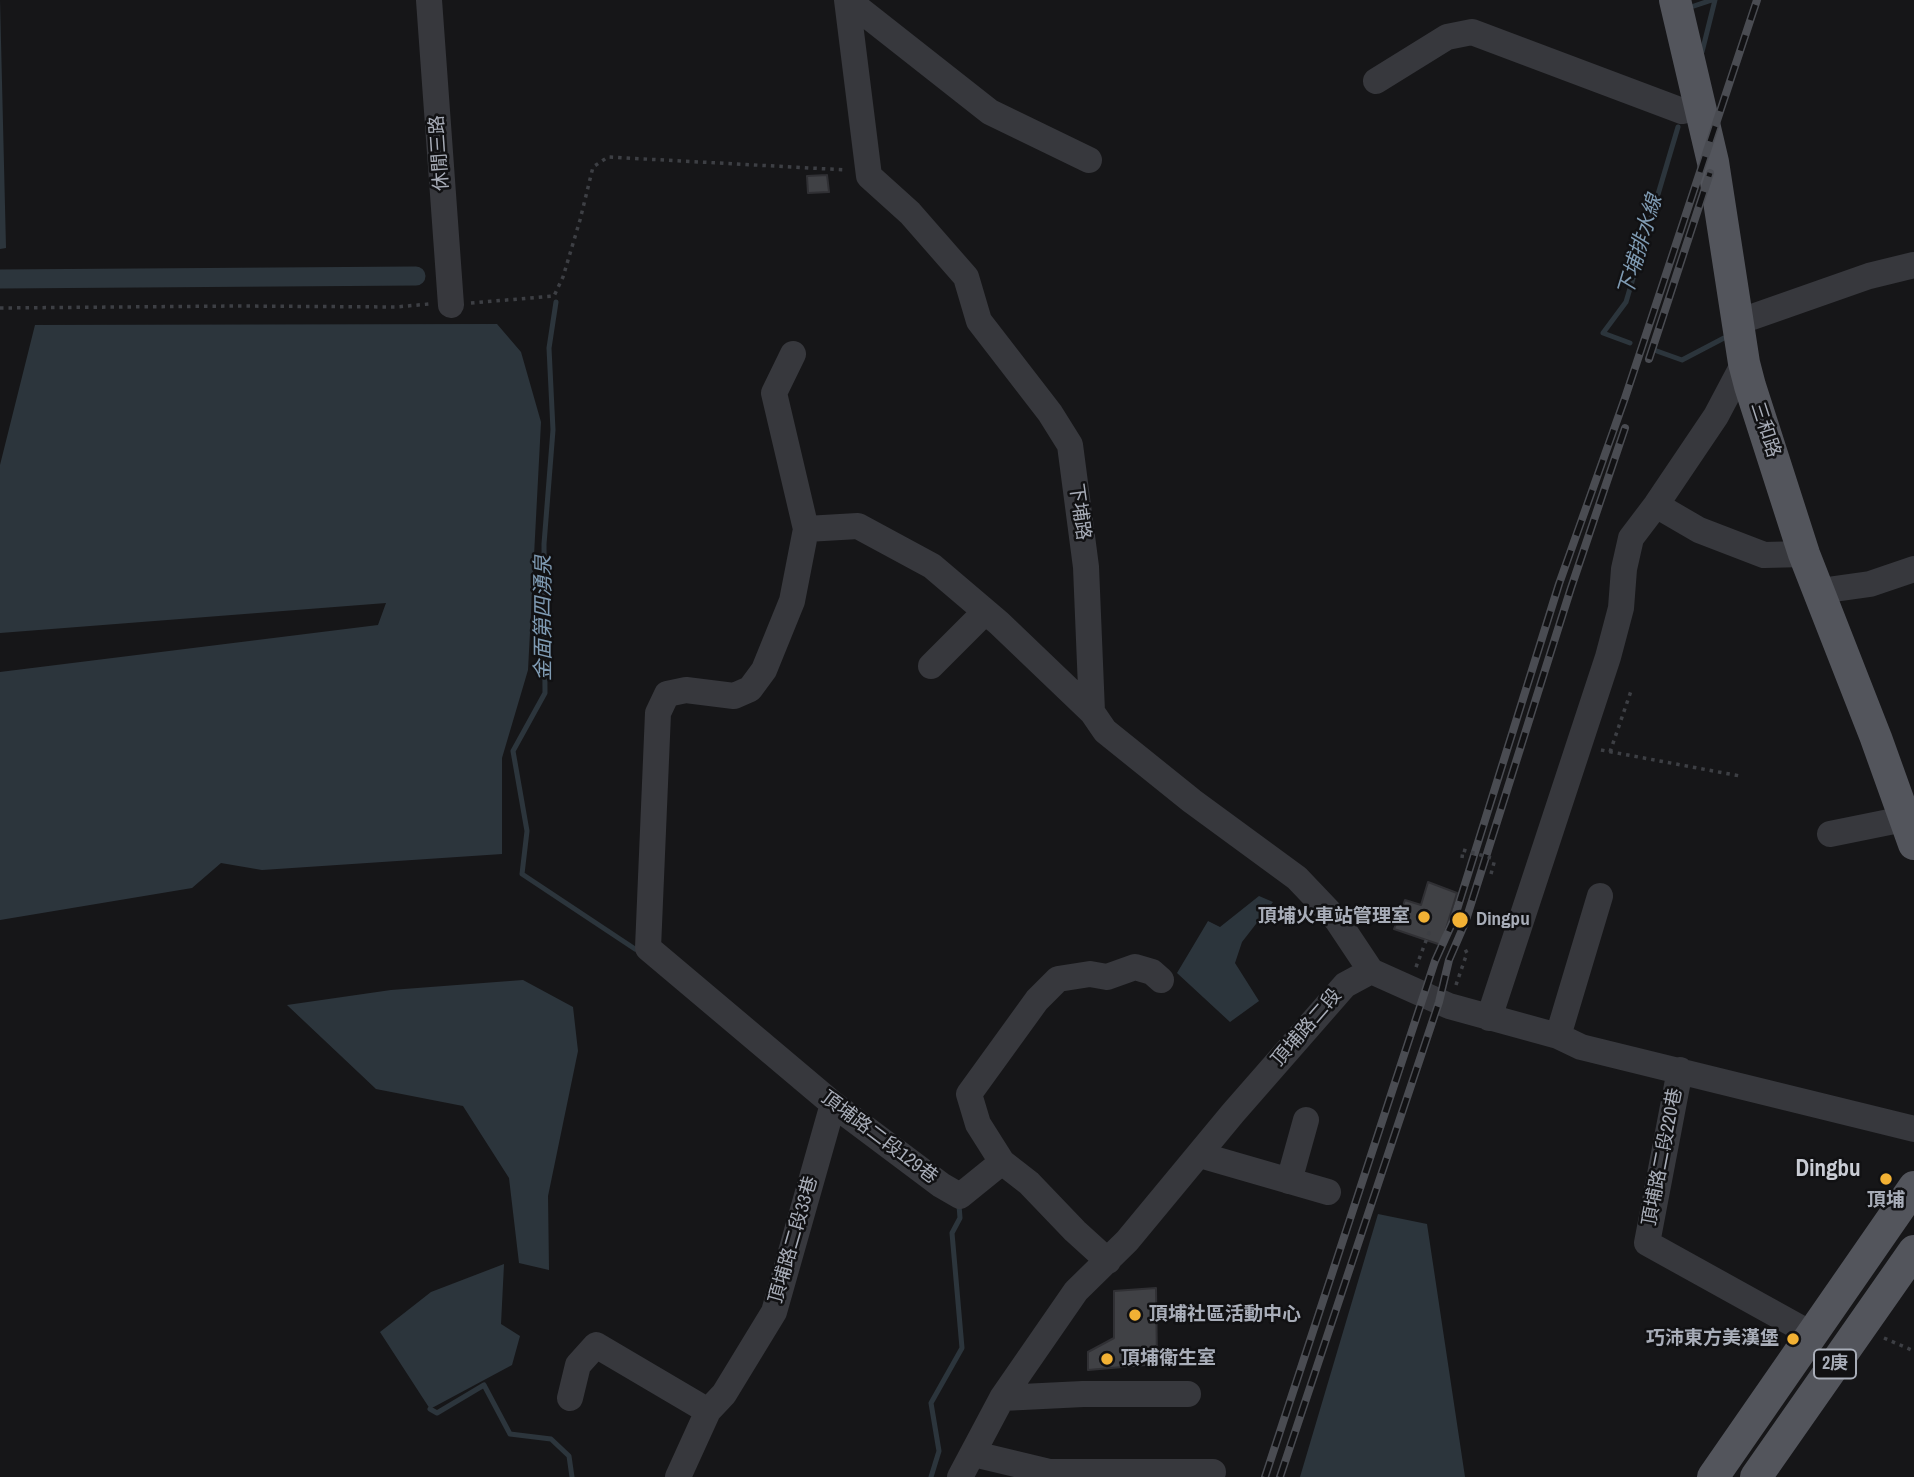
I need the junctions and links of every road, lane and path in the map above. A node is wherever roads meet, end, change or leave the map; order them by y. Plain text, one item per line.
1 (429, 0) edge
2 (1675, 0) edge
3 (848, 1) edge
4 (1376, 80) dead end
5 (1699, 107) junction
6 (1089, 160) dead end
7 (1914, 265) edge
8 (451, 305) dead end
9 (1738, 323) junction
10 (793, 354) dead end
11 (1744, 363) junction
12 (1656, 505) junction
13 (806, 529) junction
14 (1804, 554) junction
15 (1914, 569) edge
16 (1820, 591) junction
17 (985, 612) junction
18 (931, 666) dead end
19 (1631, 691) dead end
20 (1092, 712) junction
21 (1579, 746) junction
22 (1610, 752) junction
23 (1740, 776) dead end
24 (1911, 827) edge
25 (1830, 834) dead end
26 (1462, 858) dead end
27 (1491, 874) dead end
28 (1600, 896) dead end
29 (1433, 935) dead end
30 (1465, 949) dead end
31 (1371, 971) junction
32 (1161, 980) dead end
33 (1408, 989) junction
34 (1449, 1006) junction
35 (1489, 1018) junction
36 (1558, 1036) junction
37 (1680, 1070) junction
38 (833, 1104) junction
39 (1306, 1121) dead end
40 (1914, 1129) edge
41 (1200, 1155) junction
42 (1002, 1162) junction
43 (1289, 1181) junction
44 (1914, 1187) edge
45 (1328, 1192) dead end
46 (1914, 1251) edge
47 (1108, 1261) junction
48 (1860, 1327) junction
49 (1813, 1335) junction
50 (1914, 1351) edge
51 (1188, 1394) dead end
52 (570, 1398) dead end
53 (1002, 1398) junction
54 (708, 1411) junction
55 (974, 1454) junction
56 (1213, 1472) dead end
57 (1049, 1475) edge
58 (678, 1477) edge
59 (960, 1477) edge
60 (1713, 1477) edge
61 (1756, 1477) edge

1 - 8 street, 休閒三路
2 - 5 main road, 三和路
3 - 6 street
3 - 20 street, 下埔路
4 - 5 street
5 - 9 main road, 三和路
7 - 9 street
9 - 11 main road, 三和路
10 - 13 street
11 - 12 street
11 - 14 main road, 三和路
12 - 14 street
12 - 21 street
13 - 17 street
13 - 38 street, 頂埔路二段129巷
14 - 16 main road, 三和路
15 - 16 street
16 - 24 main road, 三和路
17 - 18 street
17 - 20 street
19 - 22 path
20 - 31 street
21 - 22 path
21 - 35 street
22 - 23 path
24 - 25 street
26 - 27 path, bridge
28 - 36 street
29 - 33 path
30 - 34 path
31 - 33 street
31 - 41 street, 頂埔路二段
32 - 42 street
33 - 34 street
34 - 35 street
35 - 36 street
36 - 37 street
37 - 40 street
37 - 49 street, 頂埔路二段220巷
38 - 42 street, 頂埔路二段129巷
38 - 54 street, 頂埔路二段33巷
39 - 43 street
41 - 43 street
41 - 47 street, 頂埔路二段
42 - 47 street
43 - 45 street
44 - 49 main road, 2庚
46 - 48 main road, 2庚
47 - 53 street, 頂埔路二段
48 - 50 path
48 - 61 main road, 2庚
49 - 60 main road, 2庚
51 - 53 street
52 - 54 street
53 - 55 street, 頂埔路二段
54 - 58 street, 頂埔路二段33巷
55 - 57 street
55 - 59 street, 頂埔路二段
56 - 57 street

